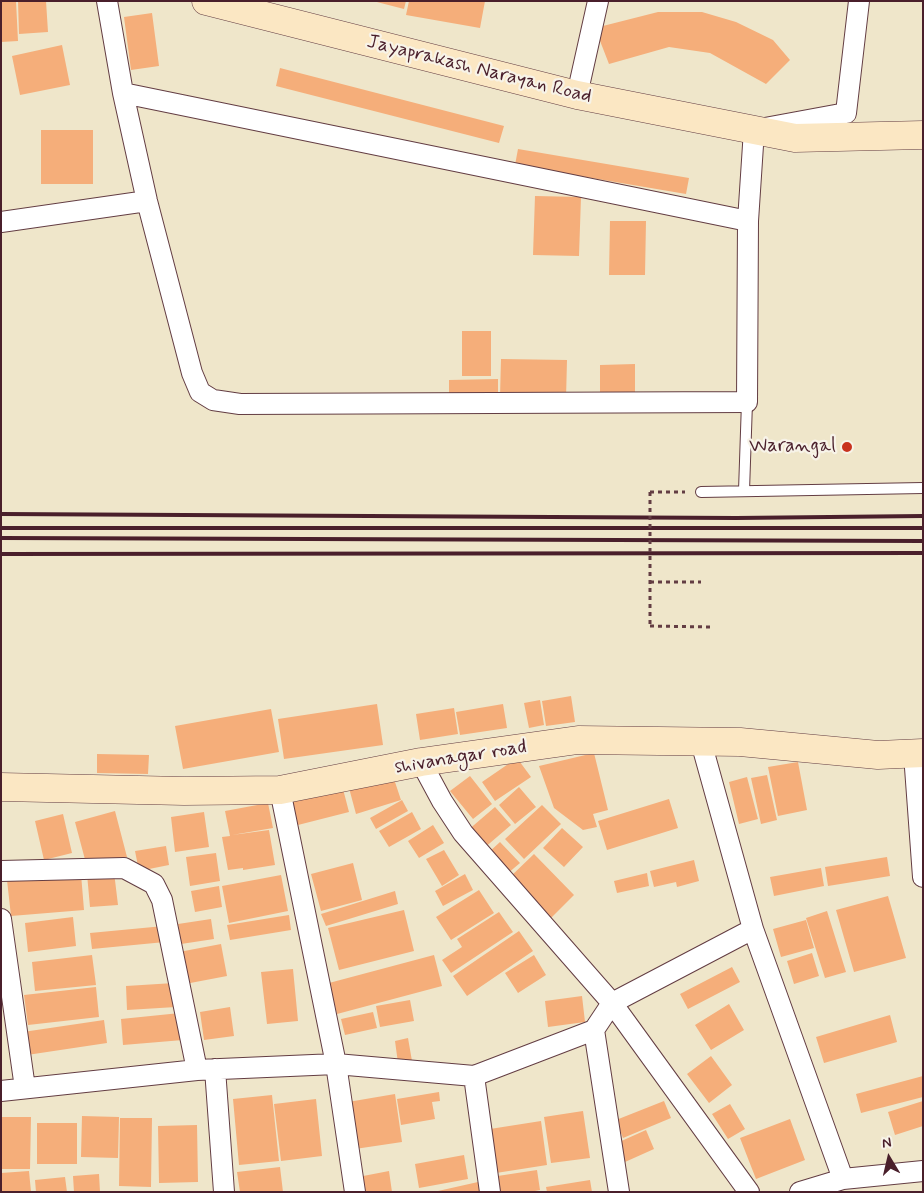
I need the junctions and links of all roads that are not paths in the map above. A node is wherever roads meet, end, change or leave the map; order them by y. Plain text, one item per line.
1 (107, 1) edge
2 (206, 1) edge
3 (598, 1) edge
4 (859, 1) edge
5 (123, 93) junction
6 (577, 95) junction
7 (754, 130) junction
8 (923, 135) edge
9 (147, 201) junction
10 (748, 221) junction
11 (1, 222) edge
12 (747, 402) junction
13 (923, 488) edge
14 (701, 492) road end
15 (744, 492) junction
16 (701, 742) junction
17 (918, 753) edge
18 (421, 762) junction
19 (1, 787) edge
20 (280, 790) junction
21 (1, 871) edge
22 (923, 878) edge
23 (1, 919) edge
24 (753, 929) junction
25 (3, 942) edge
26 (612, 1003) junction
27 (594, 1030) junction
28 (336, 1064) junction
29 (206, 1070) junction
30 (474, 1076) junction
31 (25, 1088) junction
32 (1, 1091) edge
33 (923, 1171) edge
34 (843, 1179) junction
35 (224, 1192) edge
36 (355, 1192) edge
37 (490, 1192) edge
38 (619, 1192) edge
39 (749, 1192) edge
40 (800, 1192) edge

1 - 5 street
2 - 6 street, Jayaprakash Narayan Road
3 - 6 street
4 - 7 street
5 - 9 street
5 - 10 street
6 - 7 street, Jayaprakash Narayan Road
7 - 8 street, Jayaprakash Narayan Road
7 - 10 street
9 - 11 street
9 - 12 street
10 - 12 street
12 - 15 lane
13 - 15 lane
14 - 15 lane
16 - 17 street, shivanagar road
16 - 18 street, shivanagar road
16 - 24 street
17 - 22 street
18 - 20 street, shivanagar road
18 - 26 street
19 - 20 street, shivanagar road
20 - 28 street
21 - 29 street
23 - 25 street
24 - 26 street
24 - 34 street
25 - 31 street
26 - 27 street
26 - 39 street
27 - 30 street
27 - 38 street
28 - 29 street
28 - 30 street
28 - 36 street
29 - 31 street
29 - 35 street
30 - 37 street
31 - 32 street
33 - 34 street
34 - 40 street

